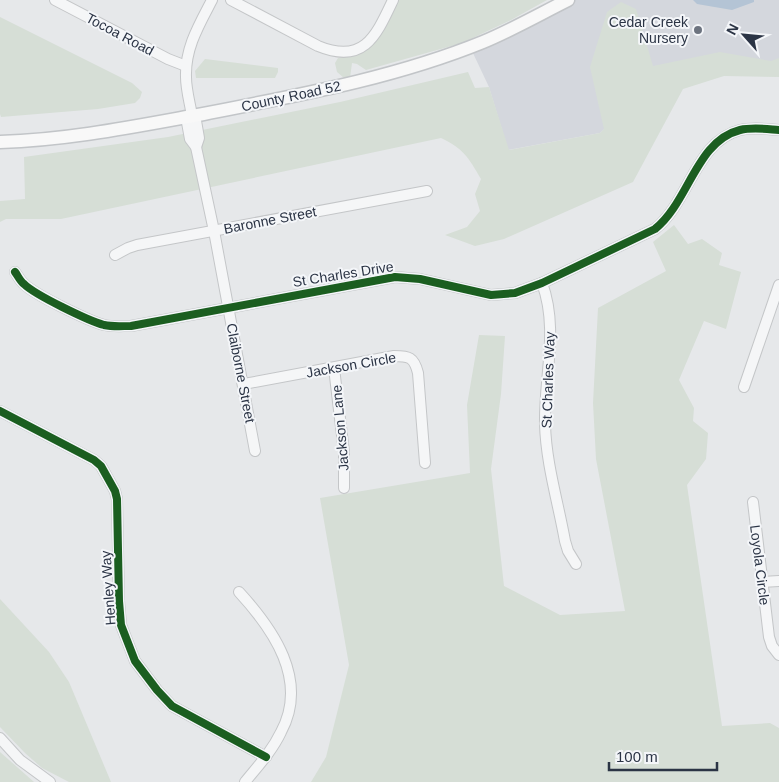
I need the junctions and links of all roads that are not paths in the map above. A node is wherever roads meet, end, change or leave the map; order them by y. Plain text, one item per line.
1 (55, 0) edge
2 (212, 0) edge
3 (231, 0) edge
4 (393, 0) edge
5 (568, 0) edge
6 (186, 66) junction
7 (191, 116) junction
8 (779, 130) edge
9 (0, 142) edge
10 (427, 191) dead end
11 (214, 231) junction
12 (115, 255) dead end
13 (15, 272) dead end
14 (542, 283) junction
15 (779, 285) edge
16 (228, 307) junction
17 (334, 368) junction
18 (244, 384) junction
19 (744, 386) dead end
20 (0, 411) edge
21 (255, 451) dead end
22 (425, 463) dead end
23 (344, 488) dead end
24 (752, 502) dead end
25 (576, 564) dead end
26 (779, 581) edge
27 (762, 582) junction
28 (238, 592) dead end
29 (779, 655) edge
30 (0, 738) edge
31 (266, 756) junction
32 (50, 782) edge
33 (245, 782) edge

1 - 6 street, Tocoa Road
2 - 6 street, Claiborne Street
3 - 4 street
5 - 7 main road, County Road 52
6 - 7 street, Claiborne Street
7 - 9 main road, County Road 52
7 - 11 street, Claiborne Street
8 - 14 street, St Charles Drive
10 - 11 street, Baronne Street
11 - 12 street, Baronne Street
11 - 16 street, Claiborne Street
13 - 16 street, St Charles Drive
14 - 16 street, St Charles Drive
14 - 25 street, St Charles Way
15 - 19 street
16 - 18 street, Claiborne Street
17 - 18 street, Jackson Circle
17 - 22 street, Jackson Circle
17 - 23 street, Jackson Lane
18 - 21 street, Claiborne Street
20 - 31 street, Henley Way
24 - 27 street, Loyola Circle
26 - 27 street
27 - 29 street, Loyola Circle
28 - 31 street
30 - 32 street
31 - 33 street

